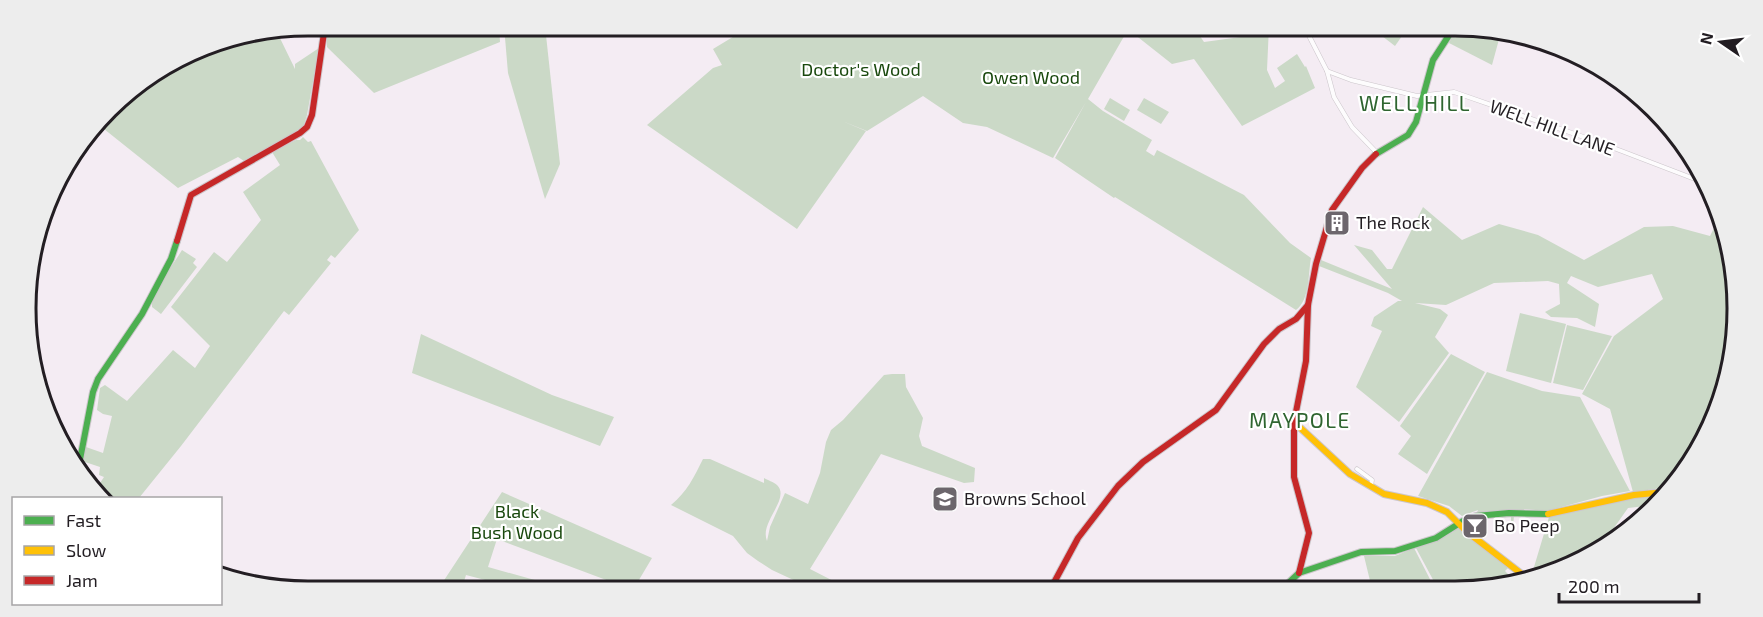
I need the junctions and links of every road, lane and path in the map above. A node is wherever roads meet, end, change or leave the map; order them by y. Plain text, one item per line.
1 (324, 36) edge
2 (1309, 36) edge
3 (1449, 36) edge
4 (1327, 71) junction
5 (1424, 96) junction
6 (1377, 153) junction
7 (1694, 179) edge
8 (1308, 305) junction
9 (1294, 422) junction
10 (80, 457) edge
11 (1357, 469) dead end
12 (1371, 486) junction
13 (1654, 493) edge
14 (1460, 523) junction
15 (1299, 573) junction
16 (1521, 573) edge
17 (1055, 581) edge
18 (1291, 581) edge

1 - 10 street
2 - 4 street
3 - 5 street
4 - 5 street, WELL HILL LANE
4 - 6 street
5 - 6 street
5 - 7 street, WELL HILL LANE
6 - 8 street
8 - 9 street
8 - 17 street
9 - 12 street
9 - 15 street
11 - 12 street
12 - 14 street
13 - 14 street
14 - 15 street
14 - 16 street
15 - 18 street

